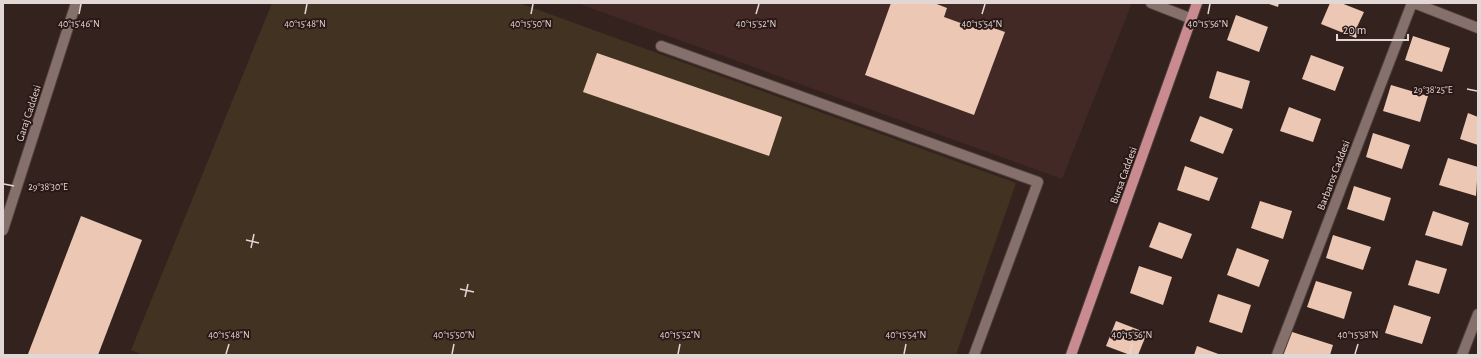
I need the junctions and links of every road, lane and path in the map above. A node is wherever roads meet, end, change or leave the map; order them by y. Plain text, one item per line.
1 (76, 3) edge
2 (1151, 3) edge
3 (1197, 3) edge
4 (1413, 3) edge
5 (1192, 19) junction
6 (1478, 28) edge
7 (662, 46) dead end
8 (3, 230) edge
9 (1478, 314) edge
10 (974, 355) edge
11 (1071, 355) edge
12 (1277, 355) edge
13 (1462, 355) edge

1 - 8 street, Garaj Caddesi
2 - 5 street
3 - 5 main road, Bursa Caddesi
4 - 6 street
4 - 12 street, Barbaros Caddesi
5 - 11 main road, Bursa Caddesi
7 - 10 street
9 - 13 street

